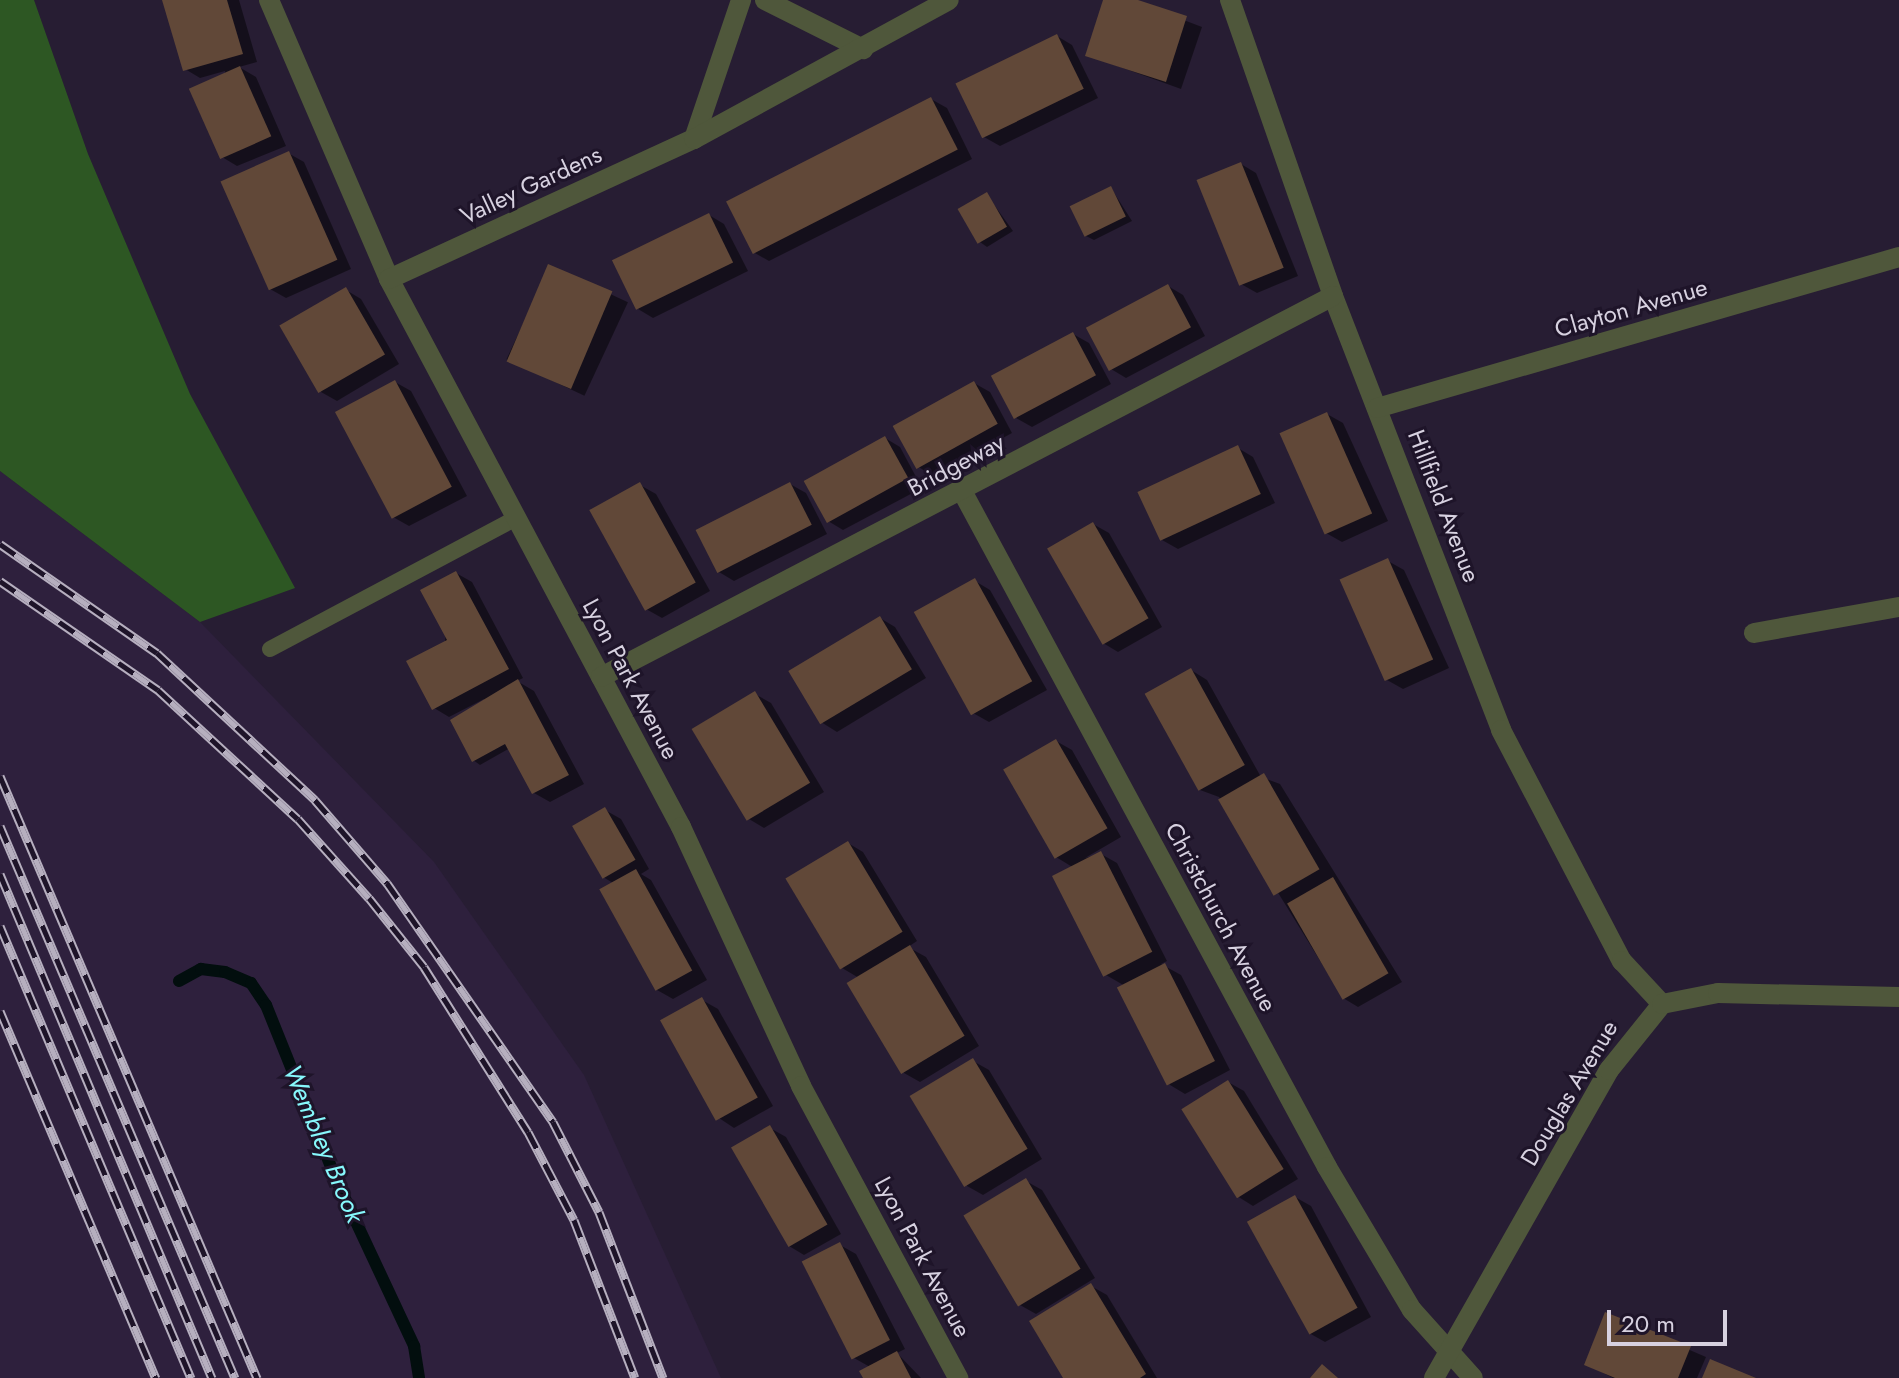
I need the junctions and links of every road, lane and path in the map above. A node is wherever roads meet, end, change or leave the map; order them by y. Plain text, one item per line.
1 (269, 0) edge
2 (741, 0) edge
3 (765, 0) edge
4 (949, 0) edge
5 (1230, 0) edge
6 (863, 49) junction
7 (694, 139) junction
8 (1899, 257) edge
9 (389, 279) junction
10 (1333, 296) junction
11 (1377, 408) junction
12 (962, 491) junction
13 (515, 519) junction
14 (1899, 607) edge
15 (1754, 633) dead end
16 (270, 649) dead end
17 (601, 677) junction
18 (1899, 997) edge
19 (1662, 1004) junction
20 (1451, 1356) junction
21 (958, 1378) edge
22 (1434, 1378) edge
23 (1473, 1378) edge

1 - 9 street, Lyon Park Avenue
2 - 7 street
3 - 6 street
4 - 6 street, Valley Gardens
5 - 10 street, Hillfield Avenue
6 - 7 street, Valley Gardens
7 - 9 street, Valley Gardens
8 - 11 street, Clayton Avenue
9 - 13 street, Lyon Park Avenue
10 - 11 street, Hillfield Avenue
10 - 12 street, Bridgeway
11 - 19 street, Hillfield Avenue
12 - 17 street, Bridgeway
12 - 20 street, Christchurch Avenue
13 - 16 lane
13 - 17 street, Lyon Park Avenue
14 - 15 street
17 - 21 street, Lyon Park Avenue
18 - 19 street
19 - 20 street, Douglas Avenue
20 - 22 street, Douglas Avenue
20 - 23 street, Christchurch Avenue

